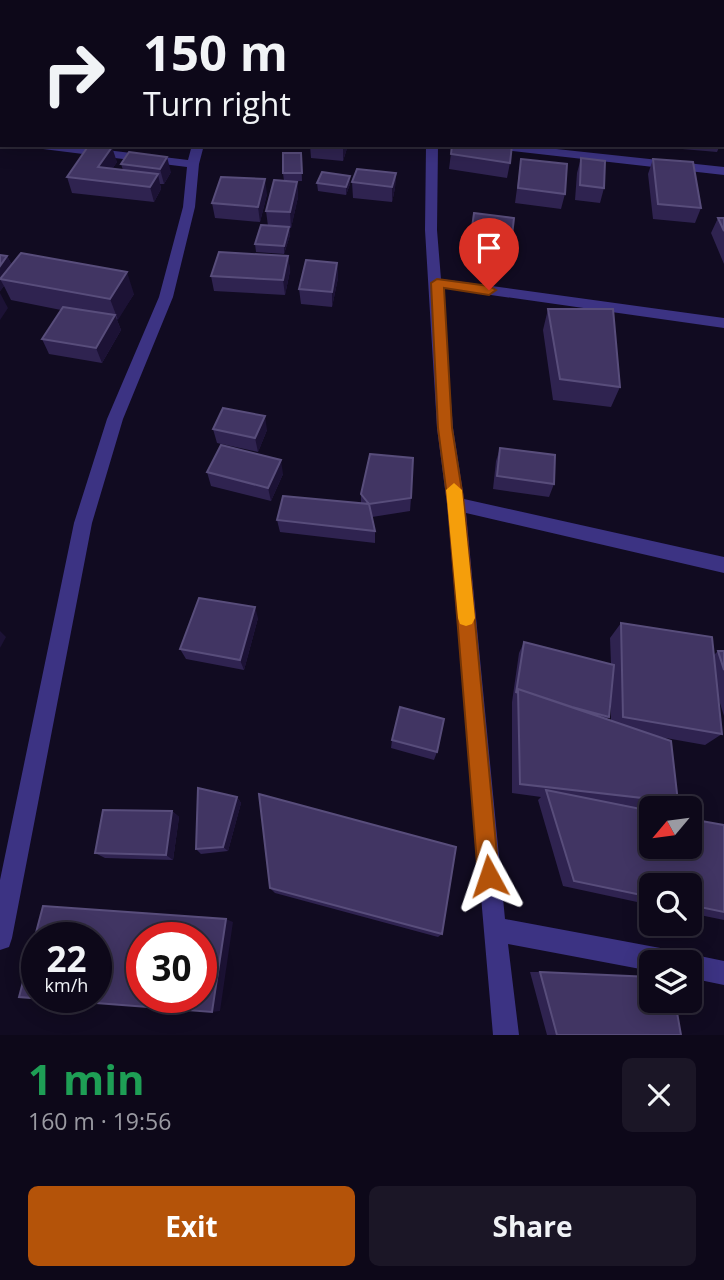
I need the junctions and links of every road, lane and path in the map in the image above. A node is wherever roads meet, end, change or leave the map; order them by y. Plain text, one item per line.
1 (52, 147) edge
2 (197, 147) edge
3 (432, 147) edge
4 (508, 147) edge
5 (192, 164) junction
6 (724, 171) edge
7 (437, 283) junction
8 (724, 323) edge
9 (456, 504) junction
10 (724, 565) edge
11 (494, 929) junction
12 (0, 938) edge
13 (639, 956) edge
14 (702, 968) edge
15 (724, 973) edge
16 (506, 1035) edge

1 - 5 street
2 - 5 street
3 - 7 street
4 - 6 street
5 - 12 street
7 - 8 street
7 - 9 street
9 - 10 street
9 - 11 street
11 - 13 street
11 - 16 street
14 - 15 street

